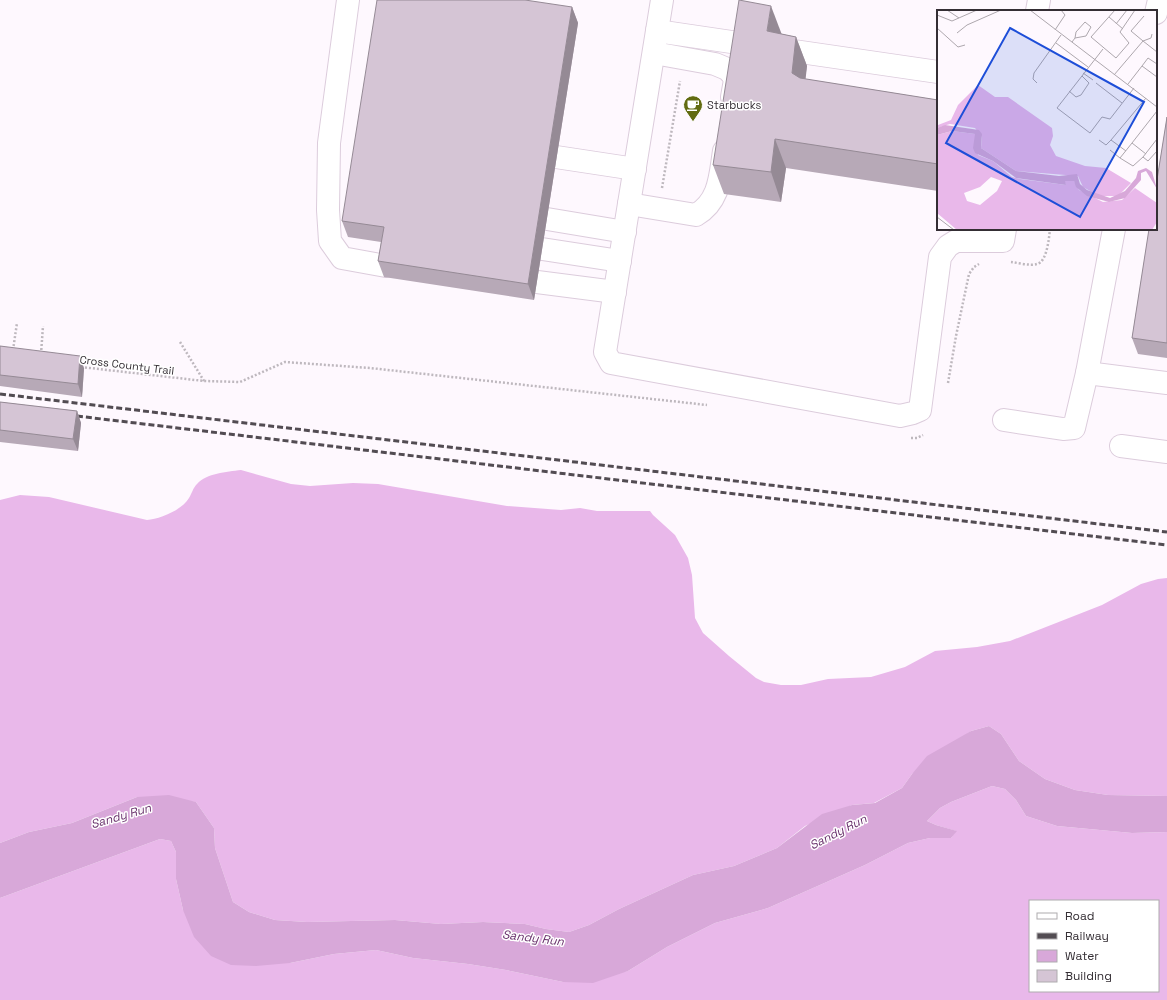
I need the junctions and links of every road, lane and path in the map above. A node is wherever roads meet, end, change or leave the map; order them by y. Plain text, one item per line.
1 (348, 0) edge
2 (662, 0) edge
3 (1039, 0) edge
4 (1159, 0) edge
5 (1037, 10) edge
6 (1157, 10) edge
7 (657, 32) junction
8 (745, 44) edge
9 (780, 49) edge
10 (654, 53) junction
11 (937, 72) edge
12 (681, 74) dead end
13 (556, 157) dead end
14 (635, 169) junction
15 (661, 192) dead end
16 (629, 204) junction
17 (546, 219) dead end
18 (1005, 230) edge
19 (1114, 230) edge
20 (625, 232) junction
21 (542, 249) dead end
22 (620, 261) junction
23 (386, 266) edge
24 (537, 282) dead end
25 (615, 292) junction
26 (17, 323) dead end
27 (43, 326) dead end
28 (180, 342) dead end
29 (13, 352) edge
30 (41, 355) edge
31 (77, 367) edge
32 (1087, 373) junction
33 (1167, 383) edge
34 (1004, 420) dead end
35 (1121, 446) dead end
36 (1167, 452) edge

1 - 23 lane
2 - 7 lane
3 - 5 lane
4 - 6 lane
7 - 8 lane
7 - 10 lane
9 - 11 lane
10 - 14 lane
10 - 16 lane
12 - 15 path
13 - 14 lane
14 - 16 lane
16 - 20 lane
17 - 20 lane
18 - 25 lane
19 - 32 lane
20 - 22 lane
21 - 22 lane
22 - 25 lane
24 - 25 lane
26 - 29 path
27 - 30 path
28 - 31 path, Cross County Trail
32 - 33 lane
32 - 34 lane
35 - 36 lane

